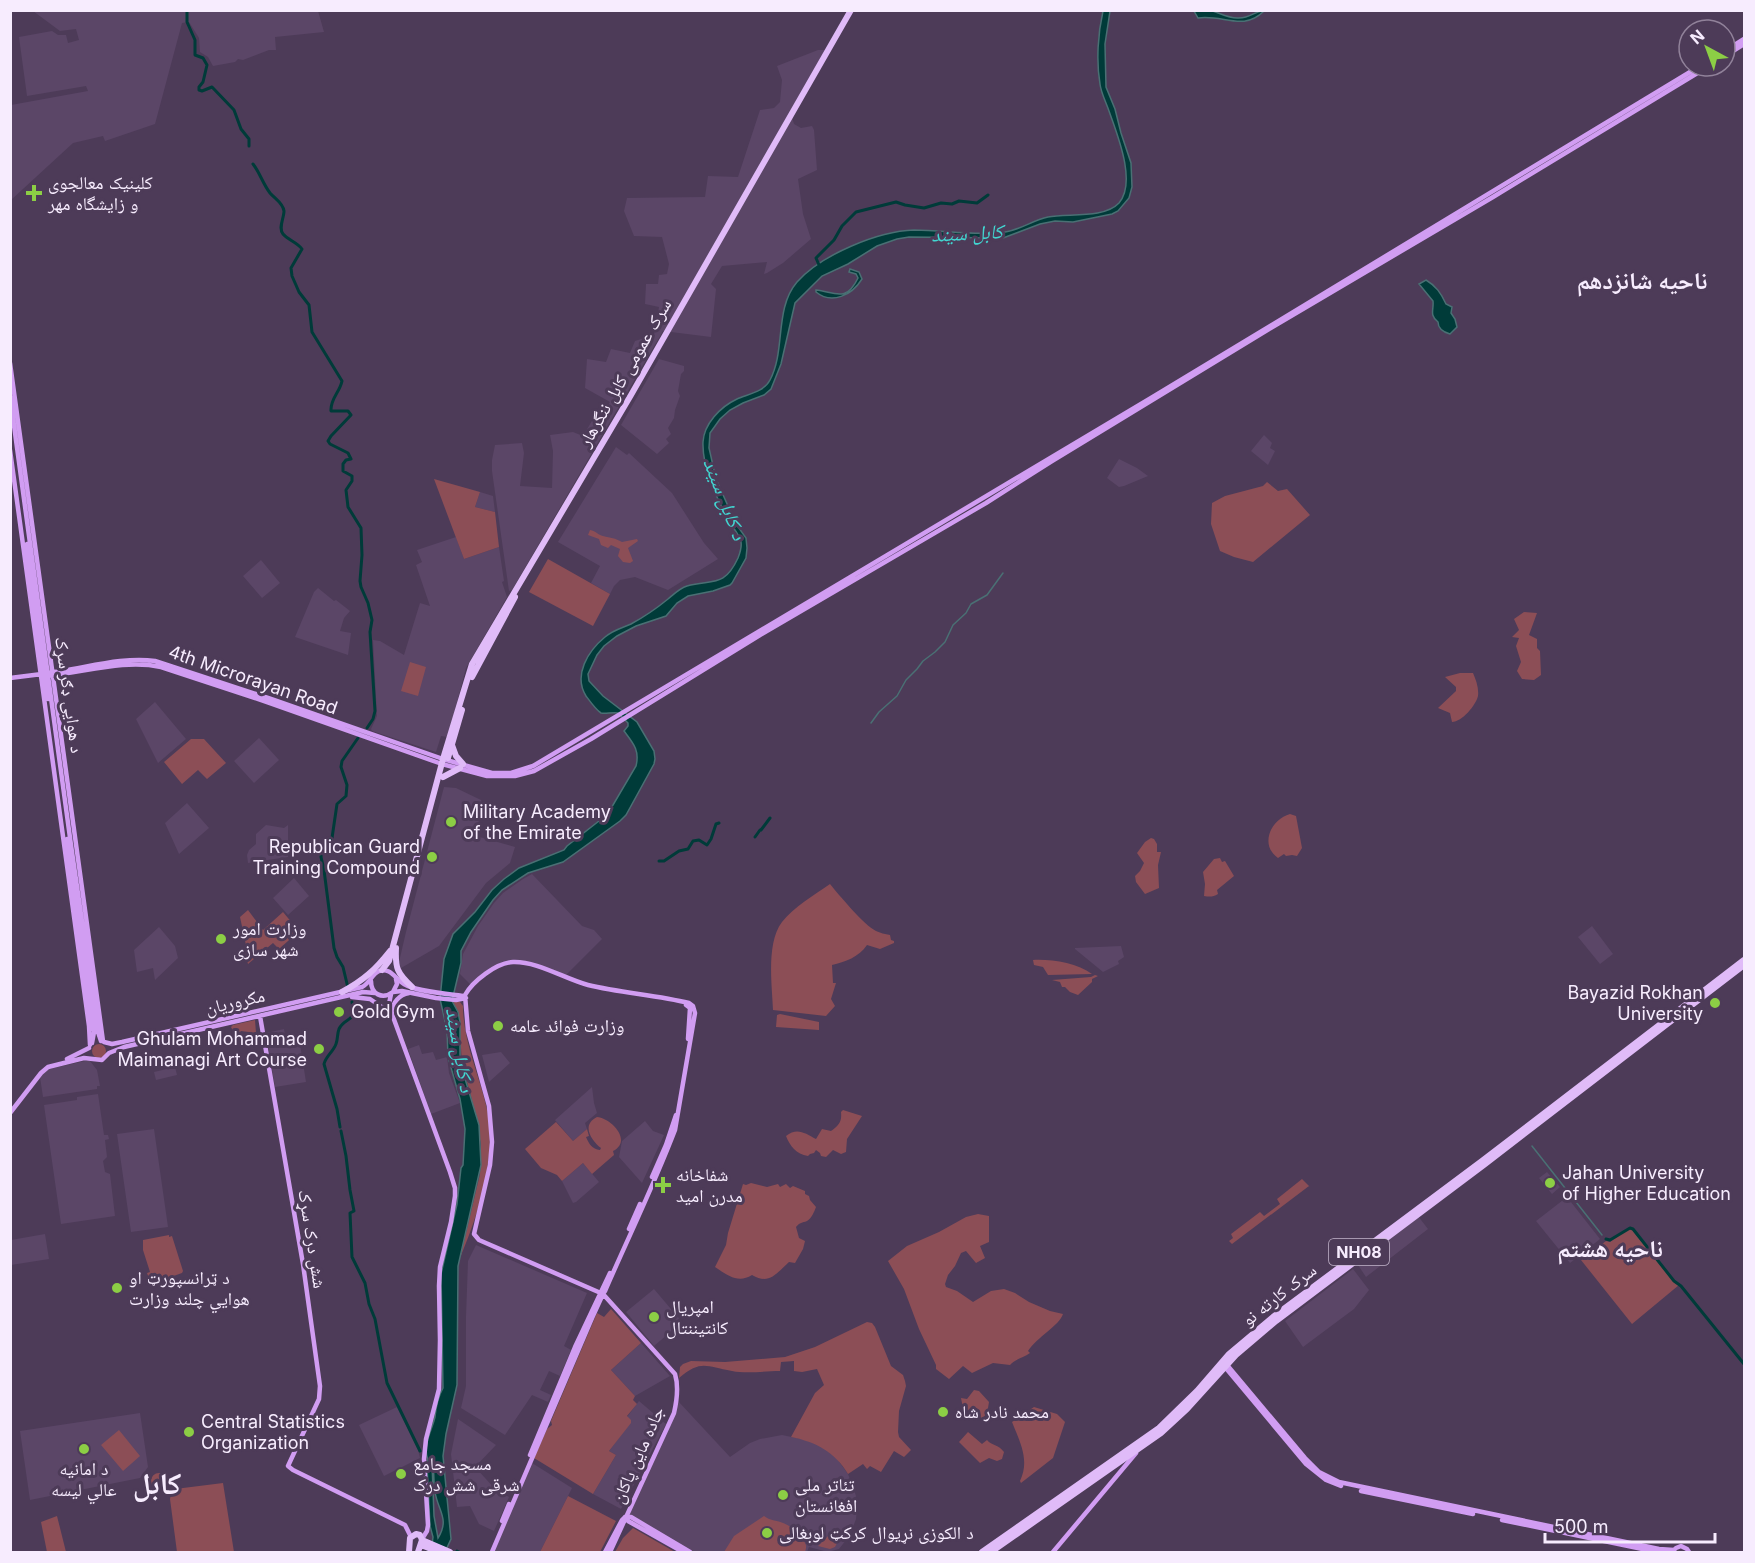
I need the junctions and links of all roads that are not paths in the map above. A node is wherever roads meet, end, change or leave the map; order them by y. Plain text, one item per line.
1 (853, 10) edge
2 (1680, 78) edge
3 (1689, 78) edge
4 (10, 363) edge
5 (10, 396) edge
6 (10, 420) edge
7 (10, 450) edge
8 (47, 674) junction
9 (10, 677) edge
10 (627, 713) junction
11 (452, 745) junction
12 (445, 762) junction
13 (462, 766) junction
14 (443, 777) junction
15 (394, 948) junction
16 (1744, 960) edge
17 (1744, 965) edge
18 (382, 970) junction
19 (393, 974) junction
20 (371, 981) junction
21 (411, 990) junction
22 (392, 993) junction
23 (343, 994) junction
24 (376, 994) junction
25 (466, 997) junction
26 (392, 1014) junction
27 (260, 1016) junction
28 (103, 1042) junction
29 (90, 1046) junction
30 (108, 1055) junction
31 (94, 1060) junction
32 (10, 1110) edge
33 (1392, 1231) junction
34 (1375, 1243) junction
35 (603, 1292) junction
36 (1276, 1320) junction
37 (1256, 1334) junction
38 (1226, 1366) junction
39 (1144, 1445) junction
40 (1128, 1453) junction
41 (1486, 1516) junction
42 (626, 1517) junction
43 (417, 1541) edge
44 (1673, 1551) edge
45 (408, 1552) edge
46 (445, 1552) edge
47 (490, 1552) edge
48 (605, 1552) edge
49 (610, 1552) edge
50 (683, 1552) edge
51 (690, 1552) edge
52 (982, 1552) edge
53 (991, 1552) edge
54 (1053, 1552) edge
55 (1657, 1552) edge
56 (1689, 1552) edge

1 - 11 highway, سرک عمومی کابل ننگرهار
1 - 12 highway, سرک عمومی کابل ننگرهار
2 - 10 main road
3 - 10 main road
4 - 8 main road, د هوایی ډګر سړک
5 - 8 main road
6 - 8 main road
7 - 8 main road, د هوایی ډګر سړک
8 - 9 main road, 4th Microrayan Road
8 - 12 main road, 4th Microrayan Road
8 - 28 main road, د هوایی ډګر سړک
8 - 28 main road
8 - 29 main road
10 - 13 main road, 4th Microrayan Road
11 - 12 highway, سرک عمومی کابل ننگرهار
11 - 13 highway
12 - 13 main road, 4th Microrayan Road
12 - 14 highway
12 - 15 highway
13 - 14 highway
14 - 15 highway
15 - 18 highway
15 - 19 highway
15 - 21 highway
15 - 23 highway
16 - 33 highway, سرک کارته نو / NH08
17 - 33 highway, سرک کارته نو / NH08
18 - 19 main road
18 - 20 main road
19 - 21 main road
19 - 22 main road
20 - 23 main road, مکروریان
20 - 24 main road
21 - 22 main road
21 - 25 main road
21 - 26 main road
22 - 24 main road
22 - 26 main road
23 - 24 main road
23 - 26 main road
23 - 27 main road
23 - 28 main road, مکروریان
24 - 26 main road
25 - 35 main road
25 - 35 main road, جاده ماین پاکان
25 - 35 main road
26 - 43 main road
27 - 30 main road
27 - 43 main road, شش درک سړک
28 - 29 main road
28 - 30 main road
29 - 31 main road
29 - 32 main road
30 - 31 main road
31 - 32 main road
33 - 34 highway, سرک کارته نو / NH08
34 - 36 highway, سرک کارته نو / NH08
34 - 36 highway, سرک کارته نو / NH08
35 - 42 main road, جاده ماین پاکان
35 - 47 main road
36 - 37 highway, سرک کارته نو / NH08
37 - 38 highway, سرک کارته نو / NH08
37 - 40 highway, سرک کارته نو / NH08
38 - 39 highway, سرک کارته نو / NH08
38 - 41 main road
39 - 40 highway, سرک کارته نو / NH08
39 - 54 main road
40 - 52 highway, سرک کارته نو / NH08
40 - 53 highway, سرک کارته نو / NH08
41 - 44 main road
41 - 55 main road
42 - 48 main road
42 - 49 main road
42 - 50 main road
42 - 51 main road
43 - 45 highway
43 - 46 highway
44 - 56 main road

